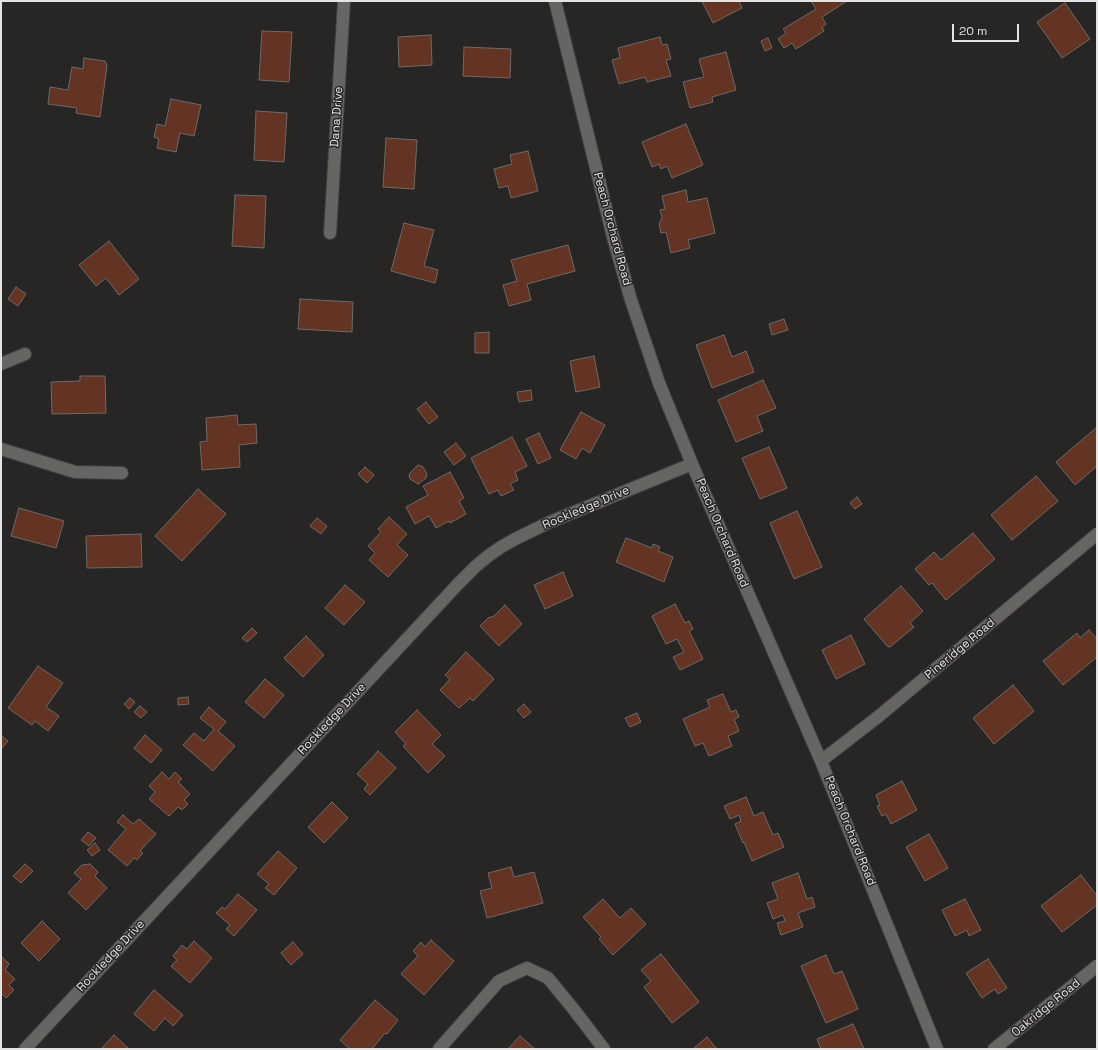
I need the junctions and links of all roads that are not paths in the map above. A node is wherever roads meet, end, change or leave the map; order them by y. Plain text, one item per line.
1 (344, 1) edge
2 (555, 1) edge
3 (330, 233) dead end
4 (25, 354) dead end
5 (1, 364) edge
6 (1, 450) edge
7 (692, 464) junction
8 (122, 473) dead end
9 (1097, 534) edge
10 (822, 761) junction
11 (1097, 966) edge
12 (25, 1049) edge
13 (439, 1049) edge
14 (604, 1049) edge
15 (937, 1049) edge
16 (994, 1049) edge

1 - 3 street, Dana Drive
2 - 7 street, Peach Orchard Road
4 - 5 street
6 - 8 street
7 - 10 street, Peach Orchard Road
7 - 12 street, Rockledge Drive
9 - 10 street, Pineridge Road
10 - 15 street, Peach Orchard Road
11 - 16 street, Oakridge Road
13 - 14 street

